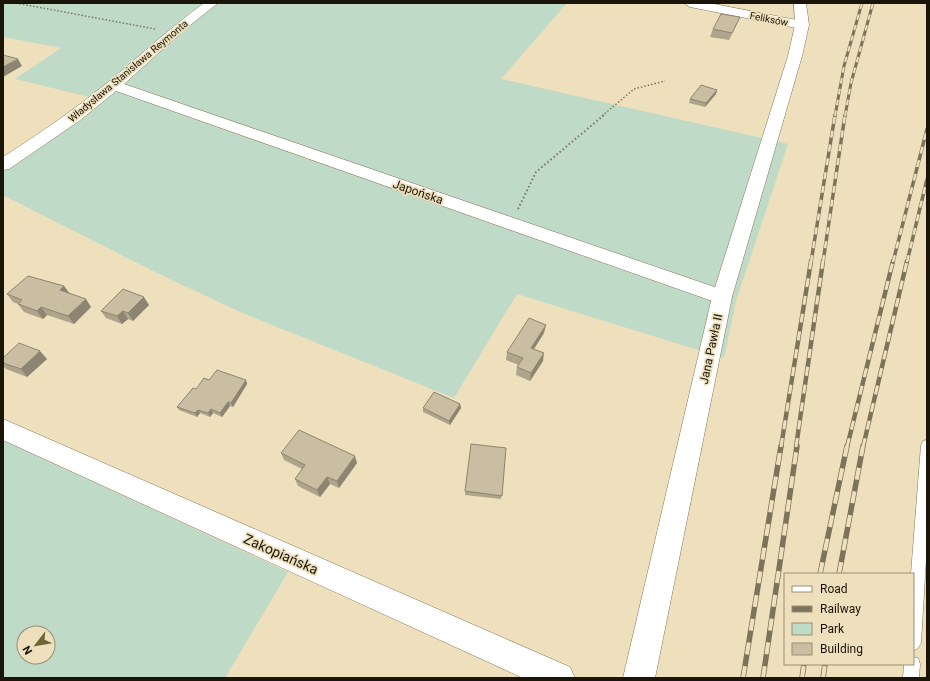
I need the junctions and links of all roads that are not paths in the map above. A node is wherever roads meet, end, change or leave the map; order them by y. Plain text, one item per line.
1 (212, 3) edge
2 (690, 3) edge
3 (800, 3) edge
4 (802, 25) junction
5 (114, 85) junction
6 (3, 165) edge
7 (722, 297) junction
8 (3, 429) edge
9 (927, 445) edge
10 (914, 629) edge
11 (912, 665) edge
12 (559, 678) edge
13 (639, 678) edge
14 (910, 678) edge

1 - 5 street, Władysława Stanisława Reymonta
2 - 4 street, Feliksów
3 - 4 street, Jana Pawła II
4 - 7 street, Jana Pawła II
5 - 6 street, Władysława Stanisława Reymonta
5 - 7 street, Japońska
7 - 13 street, Jana Pawła II
8 - 12 street, Zakopiańska
9 - 10 lane
11 - 14 lane

